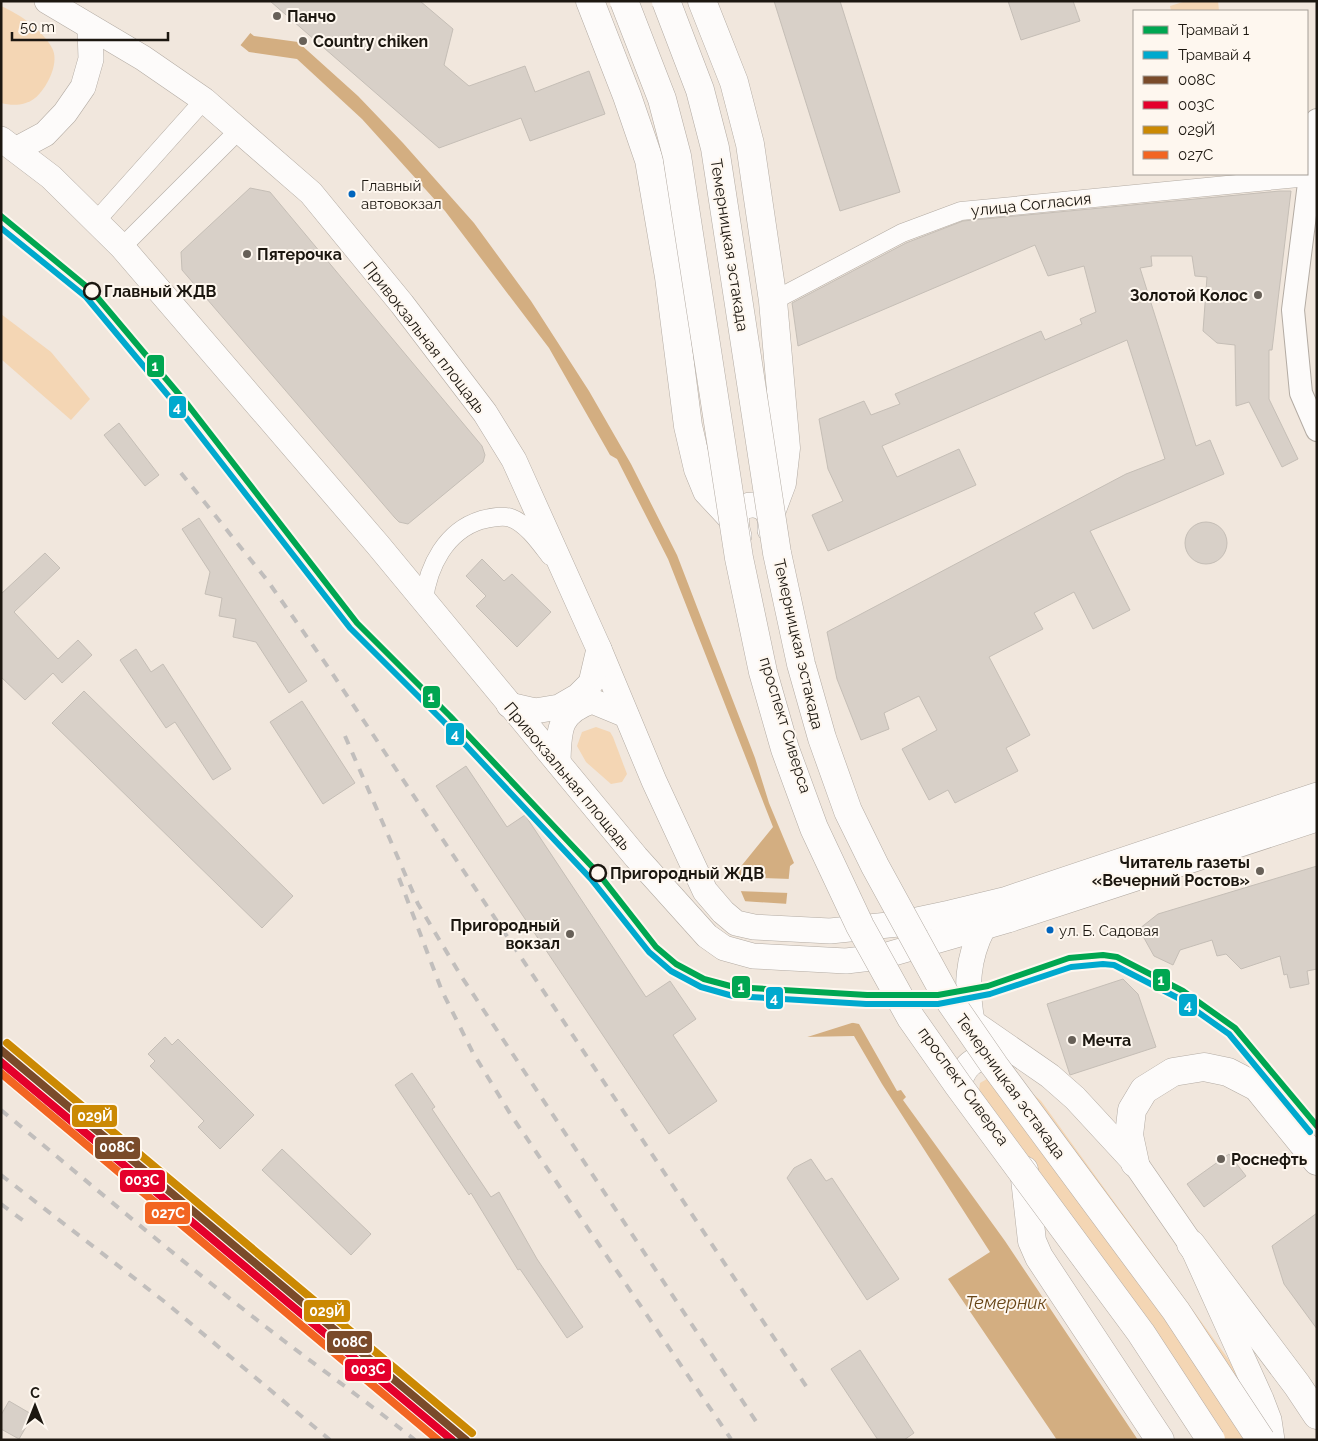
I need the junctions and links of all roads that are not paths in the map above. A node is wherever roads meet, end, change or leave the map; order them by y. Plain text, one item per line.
1 (48, 1) edge
2 (590, 1) edge
3 (624, 1) edge
4 (666, 1) edge
5 (702, 1) edge
6 (90, 28) junction
7 (204, 100) junction
8 (239, 130) junction
9 (1316, 131) edge
10 (9, 144) edge
11 (1309, 177) junction
12 (96, 221) junction
13 (122, 247) junction
14 (773, 301) junction
15 (1317, 430) edge
16 (770, 515) junction
17 (736, 521) junction
18 (566, 576) junction
19 (424, 600) junction
20 (599, 649) junction
21 (509, 706) junction
22 (626, 715) junction
23 (558, 762) junction
24 (1317, 795) edge
25 (1317, 819) edge
26 (898, 924) junction
27 (866, 927) junction
28 (983, 928) junction
29 (912, 948) junction
30 (880, 957) junction
31 (972, 1021) junction
32 (1017, 1054) junction
33 (960, 1083) junction
34 (1317, 1161) edge
35 (1135, 1163) junction
36 (1024, 1170) junction
37 (1191, 1244) junction
38 (1317, 1415) edge
39 (1160, 1440) edge
40 (1211, 1440) edge
41 (1217, 1440) edge
42 (1261, 1440) edge
43 (1272, 1440) edge

1 - 6 main road, Привокзальная площадь
2 - 17 main road
3 - 40 main road, bridge
4 - 42 main road, Темерницкая эстакада, bridge
5 - 14 main road
6 - 7 main road, Привокзальная площадь
6 - 10 main road
7 - 8 main road, Привокзальная площадь
7 - 12 street
8 - 13 street
8 - 18 main road, Привокзальная площадь
9 - 11 street
10 - 12 main road, Привокзальная площадь
11 - 14 street, улица Согласия
11 - 15 street
12 - 13 main road, Привокзальная площадь
13 - 19 main road, Привокзальная площадь
14 - 16 main road
16 - 17 main road
16 - 26 main road, проспект Сиверса
17 - 27 main road, проспект Сиверса
18 - 19 street, Привокзальная площадь
18 - 20 main road, Привокзальная площадь
19 - 21 main road, Привокзальная площадь
20 - 21 main road
20 - 22 main road, Привокзальная площадь
21 - 23 main road, Привокзальная площадь
22 - 23 main road
22 - 27 main road, Привокзальная площадь
23 - 30 main road, Привокзальная площадь
24 - 26 main road, Привокзальная площадь
25 - 28 main road, Привокзальная площадь
26 - 27 main road, Привокзальная площадь
26 - 29 main road, проспект Сиверса
27 - 30 main road, проспект Сиверса
28 - 29 main road, Привокзальная площадь
28 - 31 main road
29 - 30 main road, Привокзальная площадь
29 - 31 main road, проспект Сиверса
30 - 33 main road, проспект Сиверса
31 - 32 main road, проспект Сиверса
32 - 33 main road
32 - 35 main road, проспект Сиверса
33 - 36 main road, проспект Сиверса
34 - 35 main road
35 - 37 main road, проспект Сиверса
36 - 39 main road
36 - 41 main road, проспект Сиверса
37 - 38 main road
37 - 43 main road

